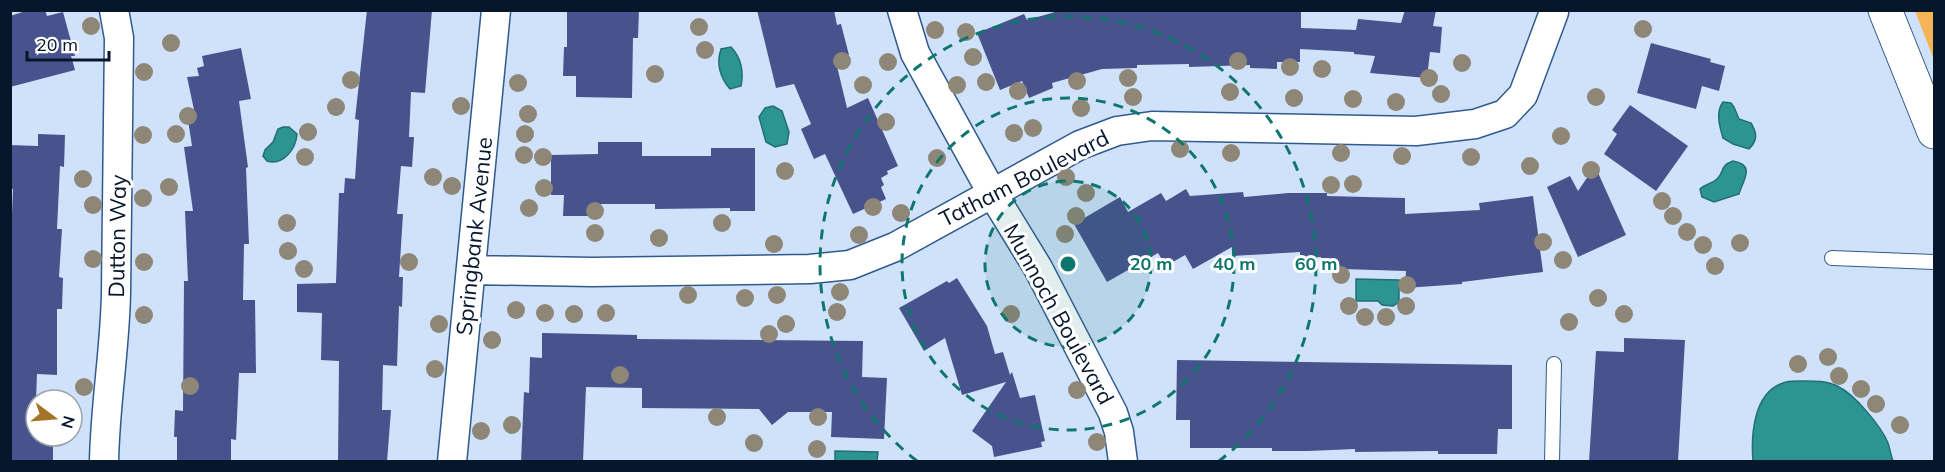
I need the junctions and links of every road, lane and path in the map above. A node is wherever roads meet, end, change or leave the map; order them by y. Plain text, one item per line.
1 (114, 10) edge
2 (496, 10) edge
3 (902, 10) edge
4 (1885, 10) edge
5 (1554, 12) dead end
6 (1935, 132) edge
7 (992, 193) junction
8 (1832, 258) dead end
9 (1935, 262) edge
10 (471, 270) junction
11 (1554, 364) dead end
12 (104, 462) edge
13 (452, 462) edge
14 (1123, 462) edge
15 (1552, 462) edge

1 - 12 street, Dutton Way
2 - 10 street, Springbank Avenue
3 - 7 street, Munnoch Boulevard
4 - 6 main road
5 - 7 street, Tatham Boulevard
7 - 10 street, Tatham Boulevard
7 - 14 street, Munnoch Boulevard
8 - 9 lane
10 - 13 street, Springbank Avenue
11 - 15 lane

